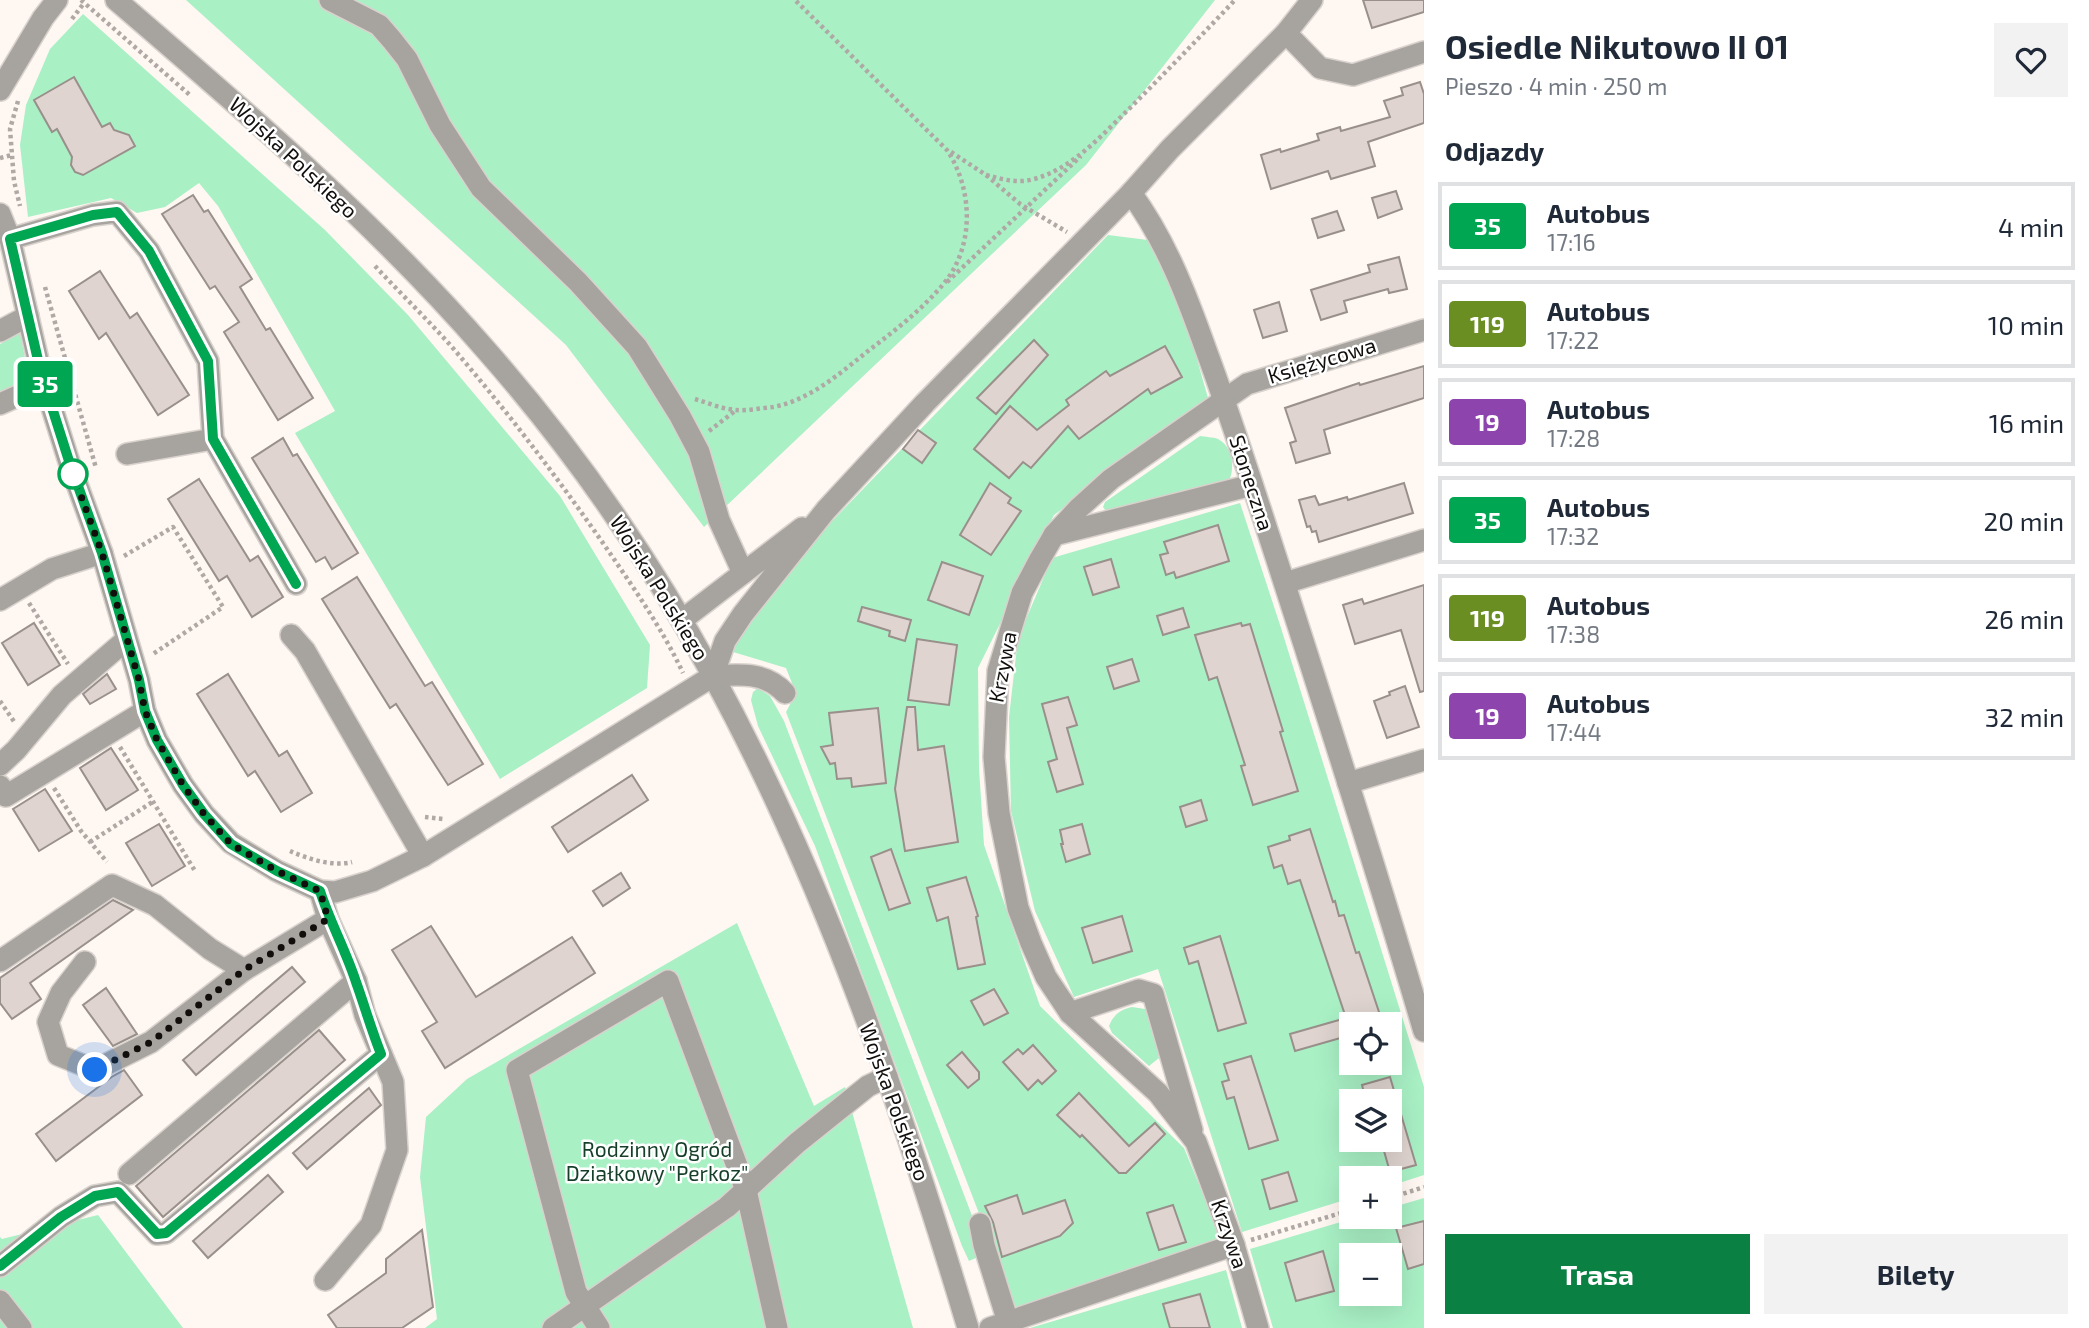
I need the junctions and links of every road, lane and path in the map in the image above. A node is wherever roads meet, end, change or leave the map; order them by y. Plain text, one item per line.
1 (57, 0) edge
2 (116, 0) edge
3 (330, 0) edge
4 (795, 0) edge
5 (1235, 0) edge
6 (1312, 0) edge
7 (83, 2) edge
8 (65, 28) dead end
9 (1286, 33) junction
10 (1424, 51) edge
11 (10, 92) edge
12 (199, 103) dead end
13 (1091, 145) junction
14 (947, 150) junction
15 (12, 155) junction
16 (0, 158) edge
17 (986, 175) junction
18 (1131, 193) junction
19 (1026, 208) junction
20 (24, 213) dead end
21 (0, 214) edge
22 (10, 239) junction
23 (1083, 242) junction
24 (369, 260) dead end
25 (942, 287) junction
26 (28, 316) junction
27 (1424, 330) edge
28 (0, 331) edge
29 (45, 384) junction
30 (663, 386) junction
31 (1224, 398) junction
32 (0, 404) edge
33 (736, 411) junction
34 (213, 439) junction
35 (699, 452) junction
36 (127, 454) dead end
37 (1252, 485) junction
38 (826, 510) junction
39 (1054, 535) junction
40 (1424, 540) edge
41 (113, 554) junction
42 (743, 573) junction
43 (1284, 583) junction
44 (296, 584) dead end
45 (20, 587) junction
46 (0, 600) edge
47 (682, 620) junction
48 (291, 635) dead end
49 (126, 640) junction
50 (152, 655) dead end
51 (713, 676) junction
52 (79, 680) junction
53 (691, 690) junction
54 (785, 693) dead end
55 (145, 711) junction
56 (111, 731) junction
57 (1424, 760) edge
58 (0, 765) edge
59 (44, 772) junction
60 (1348, 783) junction
61 (0, 786) edge
62 (154, 801) junction
63 (90, 842) junction
64 (424, 856) junction
65 (107, 862) dead end
66 (195, 872) dead end
67 (320, 891) junction
68 (328, 919) junction
69 (0, 961) edge
70 (85, 962) dead end
71 (244, 970) junction
72 (1417, 979) edge
73 (356, 981) junction
74 (1070, 1013) junction
75 (1424, 1031) edge
76 (381, 1054) junction
77 (887, 1077) junction
78 (1196, 1142) junction
79 (129, 1174) dead end
80 (1424, 1187) edge
81 (746, 1190) junction
82 (1402, 1194) edge
83 (1339, 1214) edge
84 (980, 1224) dead end
85 (1234, 1245) junction
86 (0, 1266) edge
87 (325, 1280) dead end
88 (0, 1301) edge
89 (583, 1307) junction
90 (999, 1325) edge
91 (20, 1328) edge
92 (553, 1328) edge
93 (599, 1328) edge
94 (777, 1328) edge
95 (968, 1328) edge
96 (1258, 1328) edge

1 - 11 street
2 - 47 street, Wojska Polskiego
3 - 30 street
4 - 14 path
5 - 13 path
6 - 9 street
7 - 8 path
7 - 12 path
9 - 10 street
9 - 18 street
11 - 15 path
13 - 17 path
13 - 19 path
14 - 17 path
14 - 25 path
15 - 16 path
15 - 20 path
17 - 19 path
18 - 23 street
18 - 31 street, Słoneczna
19 - 23 path
19 - 25 path
21 - 22 street
22 - 26 street
22 - 34 street
23 - 38 street
24 - 53 path
25 - 33 path
26 - 28 street
26 - 29 street
27 - 31 street, Księżycowa
29 - 32 street
29 - 41 street
30 - 33 path
30 - 35 street
31 - 37 street, Słoneczna
31 - 39 street, Krzywa
33 - 35 path
34 - 36 street
34 - 44 street
35 - 42 street
37 - 39 street
37 - 43 street, Słoneczna
38 - 42 street
38 - 51 street
39 - 74 street, Krzywa
40 - 43 street
41 - 45 street
41 - 49 street
41 - 50 path
42 - 47 street
43 - 60 street, Słoneczna
45 - 46 street
45 - 52 path
47 - 51 street, Wojska Polskiego
48 - 64 street
49 - 52 street
49 - 55 street
51 - 53 street
51 - 54 street
51 - 77 street, Wojska Polskiego
52 - 58 street
53 - 64 street
55 - 56 street
55 - 67 street
56 - 59 street
56 - 62 path
57 - 60 street
59 - 61 street
59 - 63 path
60 - 72 street, Słoneczna
62 - 63 path
62 - 66 path
63 - 65 path
64 - 67 street
67 - 68 street
68 - 71 street
68 - 73 street
69 - 71 street
70 - 71 street
72 - 75 street, Słoneczna
73 - 76 street
73 - 79 street
74 - 78 street, Krzywa
74 - 78 street, Krzywa
76 - 86 street
76 - 87 street
77 - 81 street
77 - 95 street, Wojska Polskiego
78 - 85 street, Krzywa
80 - 82 path
81 - 89 street
81 - 89 street
81 - 94 street
83 - 85 path
84 - 90 street
85 - 90 street
85 - 96 street, Krzywa
88 - 91 street
89 - 92 street
89 - 93 street

